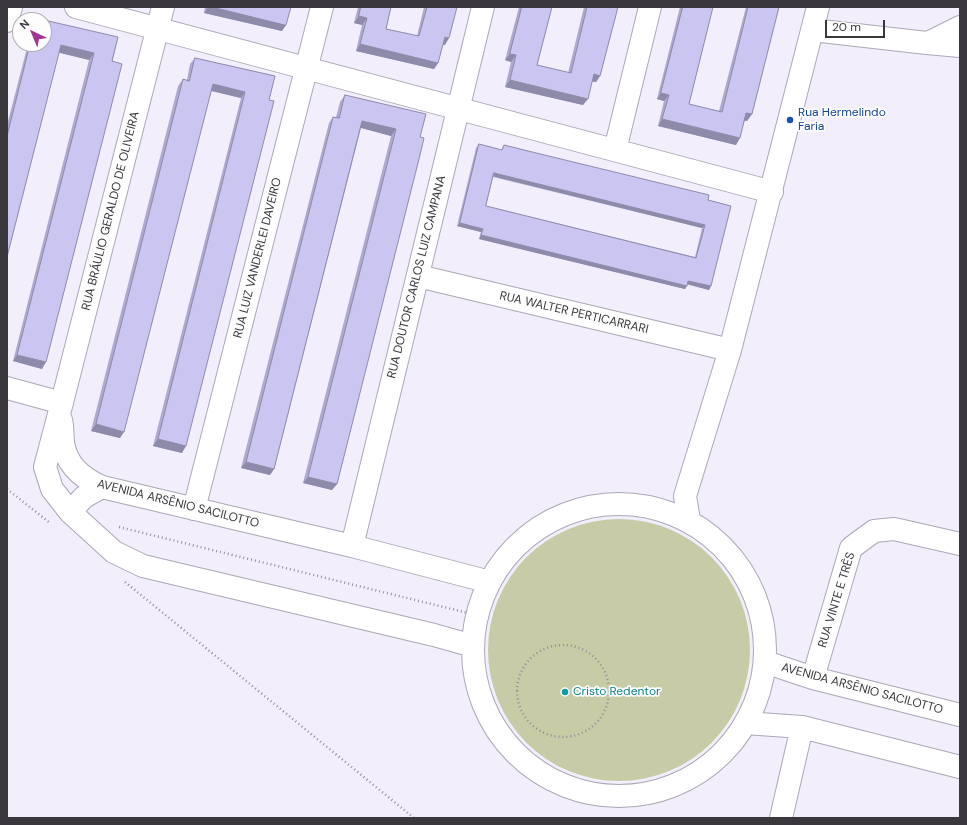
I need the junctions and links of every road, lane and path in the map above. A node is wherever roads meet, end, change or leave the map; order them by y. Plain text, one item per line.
1 (11, 7) edge
2 (76, 7) edge
3 (163, 7) edge
4 (322, 7) edge
5 (483, 7) edge
6 (650, 7) edge
7 (818, 7) edge
8 (7, 21) edge
9 (960, 27) edge
10 (157, 28) junction
11 (812, 30) junction
12 (927, 43) junction
13 (960, 46) edge
14 (306, 68) junction
15 (458, 108) junction
16 (615, 150) junction
17 (772, 192) junction
18 (418, 276) junction
19 (730, 350) junction
20 (7, 388) edge
21 (61, 409) junction
22 (102, 487) junction
23 (685, 496) junction
24 (194, 509) junction
25 (70, 512) junction
26 (669, 512) junction
27 (689, 520) junction
28 (116, 526) dead end
29 (960, 544) edge
30 (352, 546) junction
31 (490, 582) junction
32 (140, 594) dead end
33 (476, 615) junction
34 (473, 646) junction
35 (765, 662) junction
36 (813, 678) junction
37 (610, 685) joint
38 (960, 715) edge
39 (745, 723) junction
40 (802, 727) junction
41 (960, 767) edge
42 (414, 818) edge
43 (782, 818) edge

1 - 8 street
2 - 10 street
3 - 10 street, RUA BRÁULIO GERALDO DE OLIVEIRA
4 - 14 street, RUA LUIZ VANDERLEI DAVEIRO
5 - 15 street, RUA DOUTOR CARLOS LUIZ CAMPANA
6 - 16 street
7 - 11 street
9 - 12 street
10 - 14 street
10 - 21 street, RUA BRÁULIO GERALDO DE OLIVEIRA
11 - 12 street
11 - 17 street
12 - 13 street
14 - 15 street
14 - 24 street, RUA LUIZ VANDERLEI DAVEIRO
15 - 16 street
15 - 18 street, RUA DOUTOR CARLOS LUIZ CAMPANA
16 - 17 street
17 - 19 street
18 - 19 street, RUA WALTER PERTICARRARI
18 - 30 street, RUA DOUTOR CARLOS LUIZ CAMPANA
19 - 23 street
20 - 21 street
21 - 22 street, AVENIDA ARSÊNIO SACILOTTO
21 - 25 street
22 - 24 street, AVENIDA ARSÊNIO SACILOTTO
22 - 25 street
23 - 26 street
23 - 27 street
24 - 30 street, AVENIDA ARSÊNIO SACILOTTO
25 - 34 street
26 - 27 street
26 - 31 street
27 - 35 street
28 - 33 path
29 - 36 street, RUA VINTE E TRÊS
30 - 31 street, AVENIDA ARSÊNIO SACILOTTO
31 - 33 street
32 - 42 path
33 - 34 street
34 - 39 street
35 - 36 street, AVENIDA ARSÊNIO SACILOTTO
35 - 39 street
36 - 38 street, AVENIDA ARSÊNIO SACILOTTO
37 - 37 path
39 - 40 street
40 - 41 street
40 - 43 street

